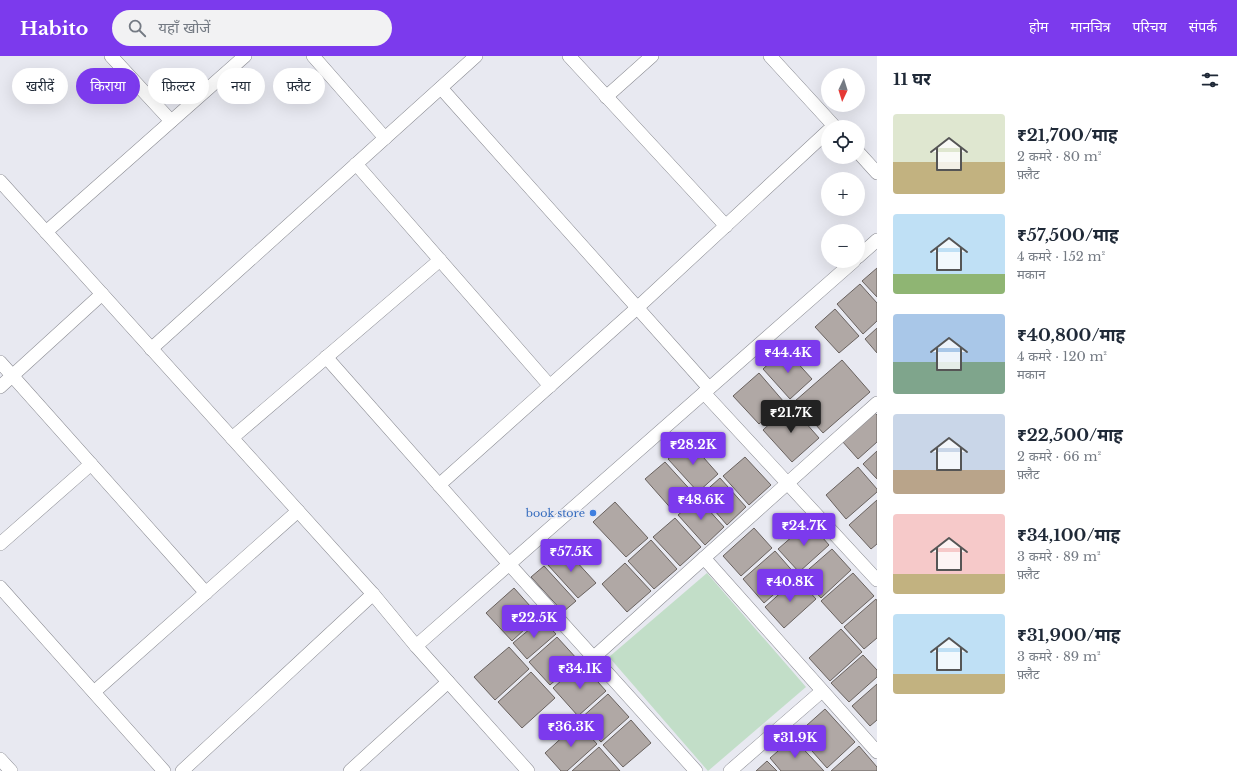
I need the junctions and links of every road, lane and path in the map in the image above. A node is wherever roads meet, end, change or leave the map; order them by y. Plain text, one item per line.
1 (111, 56) edge
2 (245, 56) edge
3 (313, 56) edge
4 (476, 56) edge
5 (569, 56) edge
6 (652, 56) edge
7 (770, 56) edge
8 (440, 88) junction
9 (606, 97) junction
10 (825, 120) edge
11 (171, 121) junction
12 (385, 138) junction
13 (821, 138) edge
14 (865, 160) edge
15 (356, 164) junction
16 (877, 173) edge
17 (0, 181) edge
18 (726, 226) junction
19 (46, 232) junction
20 (877, 240) edge
21 (865, 251) edge
22 (440, 260) junction
23 (846, 268) edge
24 (102, 294) junction
25 (637, 308) junction
26 (152, 349) junction
27 (326, 357) junction
28 (0, 362) edge
29 (12, 376) junction
30 (550, 386) junction
31 (0, 387) edge
32 (707, 390) junction
33 (877, 403) edge
34 (232, 438) junction
35 (91, 464) junction
36 (788, 483) junction
37 (439, 485) junction
38 (298, 511) junction
39 (0, 544) edge
40 (704, 558) junction
41 (509, 564) junction
42 (877, 580) edge
43 (0, 587) edge
44 (206, 592) junction
45 (373, 594) junction
46 (416, 646) junction
47 (593, 658) junction
48 (448, 682) junction
49 (822, 691) junction
50 (94, 692) junction
51 (877, 752) edge
52 (0, 759) edge
53 (356, 769) edge
54 (11, 771) edge
55 (164, 771) edge
56 (182, 771) edge
57 (528, 771) edge
58 (696, 771) edge
59 (730, 771) edge

1 - 11 street
2 - 11 street
3 - 12 street
4 - 8 street
5 - 9 street
6 - 9 street
7 - 10 street
8 - 12 street
8 - 25 street
9 - 18 street
11 - 19 street
12 - 15 street
13 - 18 street
14 - 16 street
15 - 22 street
15 - 26 street
17 - 19 street
18 - 25 street
19 - 24 street
20 - 21 street
22 - 27 street
22 - 30 street
23 - 32 street
24 - 26 street
24 - 29 street
25 - 30 street
25 - 32 street
26 - 34 street
27 - 34 street
27 - 37 street
28 - 29 street
29 - 31 street
29 - 35 street
30 - 37 street
32 - 36 street
32 - 41 street
33 - 36 street
34 - 38 street
35 - 39 street
35 - 44 street
36 - 40 street
36 - 42 street
37 - 41 street
38 - 44 street
38 - 45 street
40 - 47 street
40 - 49 street
41 - 46 street
41 - 47 street
43 - 50 street
44 - 50 street
45 - 46 street
45 - 56 street
46 - 48 street
47 - 58 street
48 - 53 street
48 - 57 street
49 - 51 street
49 - 59 street
50 - 55 street
52 - 54 street

